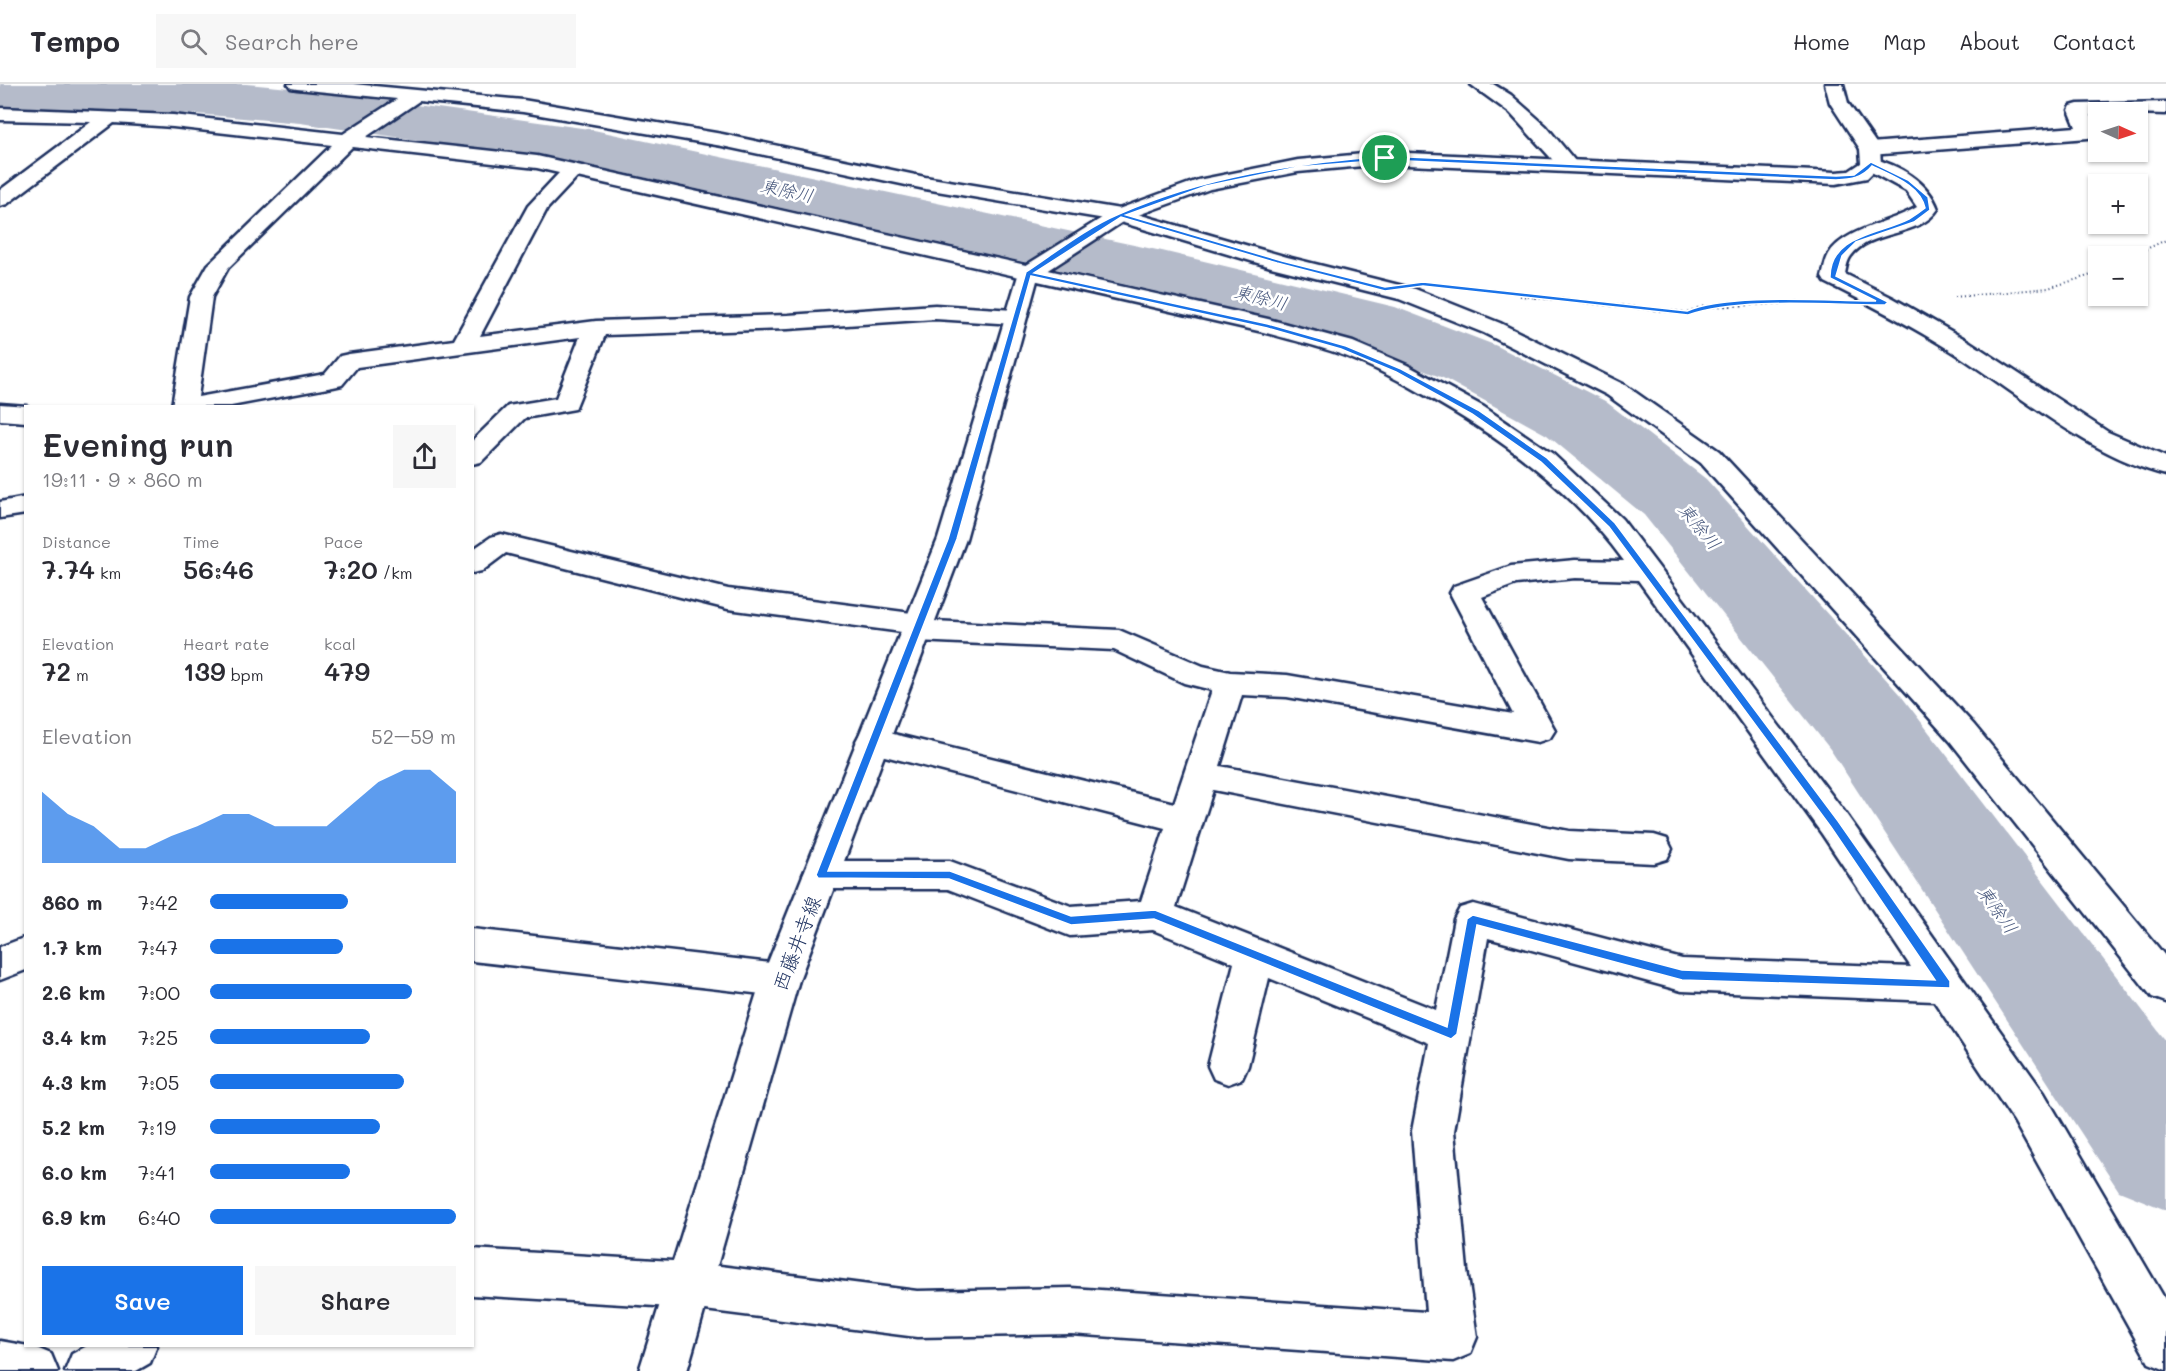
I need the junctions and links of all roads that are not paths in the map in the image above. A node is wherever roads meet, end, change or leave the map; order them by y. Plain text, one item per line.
1 (297, 84) edge
2 (1479, 84) edge
3 (1833, 84) edge
4 (412, 99) junction
5 (2166, 108) edge
6 (0, 114) edge
7 (110, 117) junction
8 (348, 140) junction
9 (1871, 156) junction
10 (1568, 165) junction
11 (573, 170) junction
12 (9, 186) edge
13 (0, 200) edge
14 (1108, 222) junction
15 (1028, 274) junction
16 (1014, 317) junction
17 (596, 328) junction
18 (463, 346) junction
19 (184, 405) edge
20 (198, 405) edge
21 (0, 412) edge
22 (24, 414) edge
23 (474, 454) edge
24 (2166, 467) edge
25 (24, 505) edge
26 (0, 510) edge
27 (474, 563) edge
28 (1646, 571) junction
29 (918, 628) junction
30 (1230, 683) junction
31 (873, 741) junction
32 (1201, 775) junction
33 (1186, 820) junction
34 (1654, 849) dead end
35 (821, 875) junction
36 (1155, 915) junction
37 (474, 945) edge
38 (24, 954) edge
39 (1255, 955) junction
40 (0, 963) edge
41 (780, 980) junction
42 (1946, 985) junction
43 (2166, 985) edge
44 (1451, 1034) junction
45 (1228, 1066) dead end
46 (474, 1272) edge
47 (689, 1285) junction
48 (2166, 1346) edge
49 (131, 1347) edge
50 (0, 1365) edge
51 (34, 1371) edge
52 (89, 1371) edge
53 (663, 1371) edge

1 - 4 street
2 - 10 street
3 - 9 street
4 - 8 street
4 - 14 street
5 - 9 street
6 - 7 street
7 - 8 street
7 - 12 street
8 - 11 street
8 - 19 street
9 - 10 street
9 - 24 street
10 - 14 street
11 - 15 street
11 - 18 street
12 - 13 street
14 - 15 street
14 - 43 street
15 - 16 street, 西藤井寺線
15 - 28 street
16 - 17 street
16 - 29 street, 西藤井寺線
17 - 18 street
17 - 23 street
18 - 20 street
21 - 22 street
25 - 26 street
27 - 29 street
28 - 30 street
28 - 42 street
29 - 30 street
29 - 31 street, 西藤井寺線
30 - 32 street
31 - 33 street
31 - 35 street, 西藤井寺線
32 - 33 street
32 - 34 street
33 - 36 street
35 - 36 street
35 - 41 street, 西藤井寺線
36 - 39 street
37 - 41 street
38 - 40 street
39 - 44 street
39 - 45 street
41 - 47 street, 西藤井寺線
42 - 44 street
42 - 48 street
44 - 47 street
46 - 47 street
47 - 53 street, 西藤井寺線
49 - 52 street
50 - 51 street

